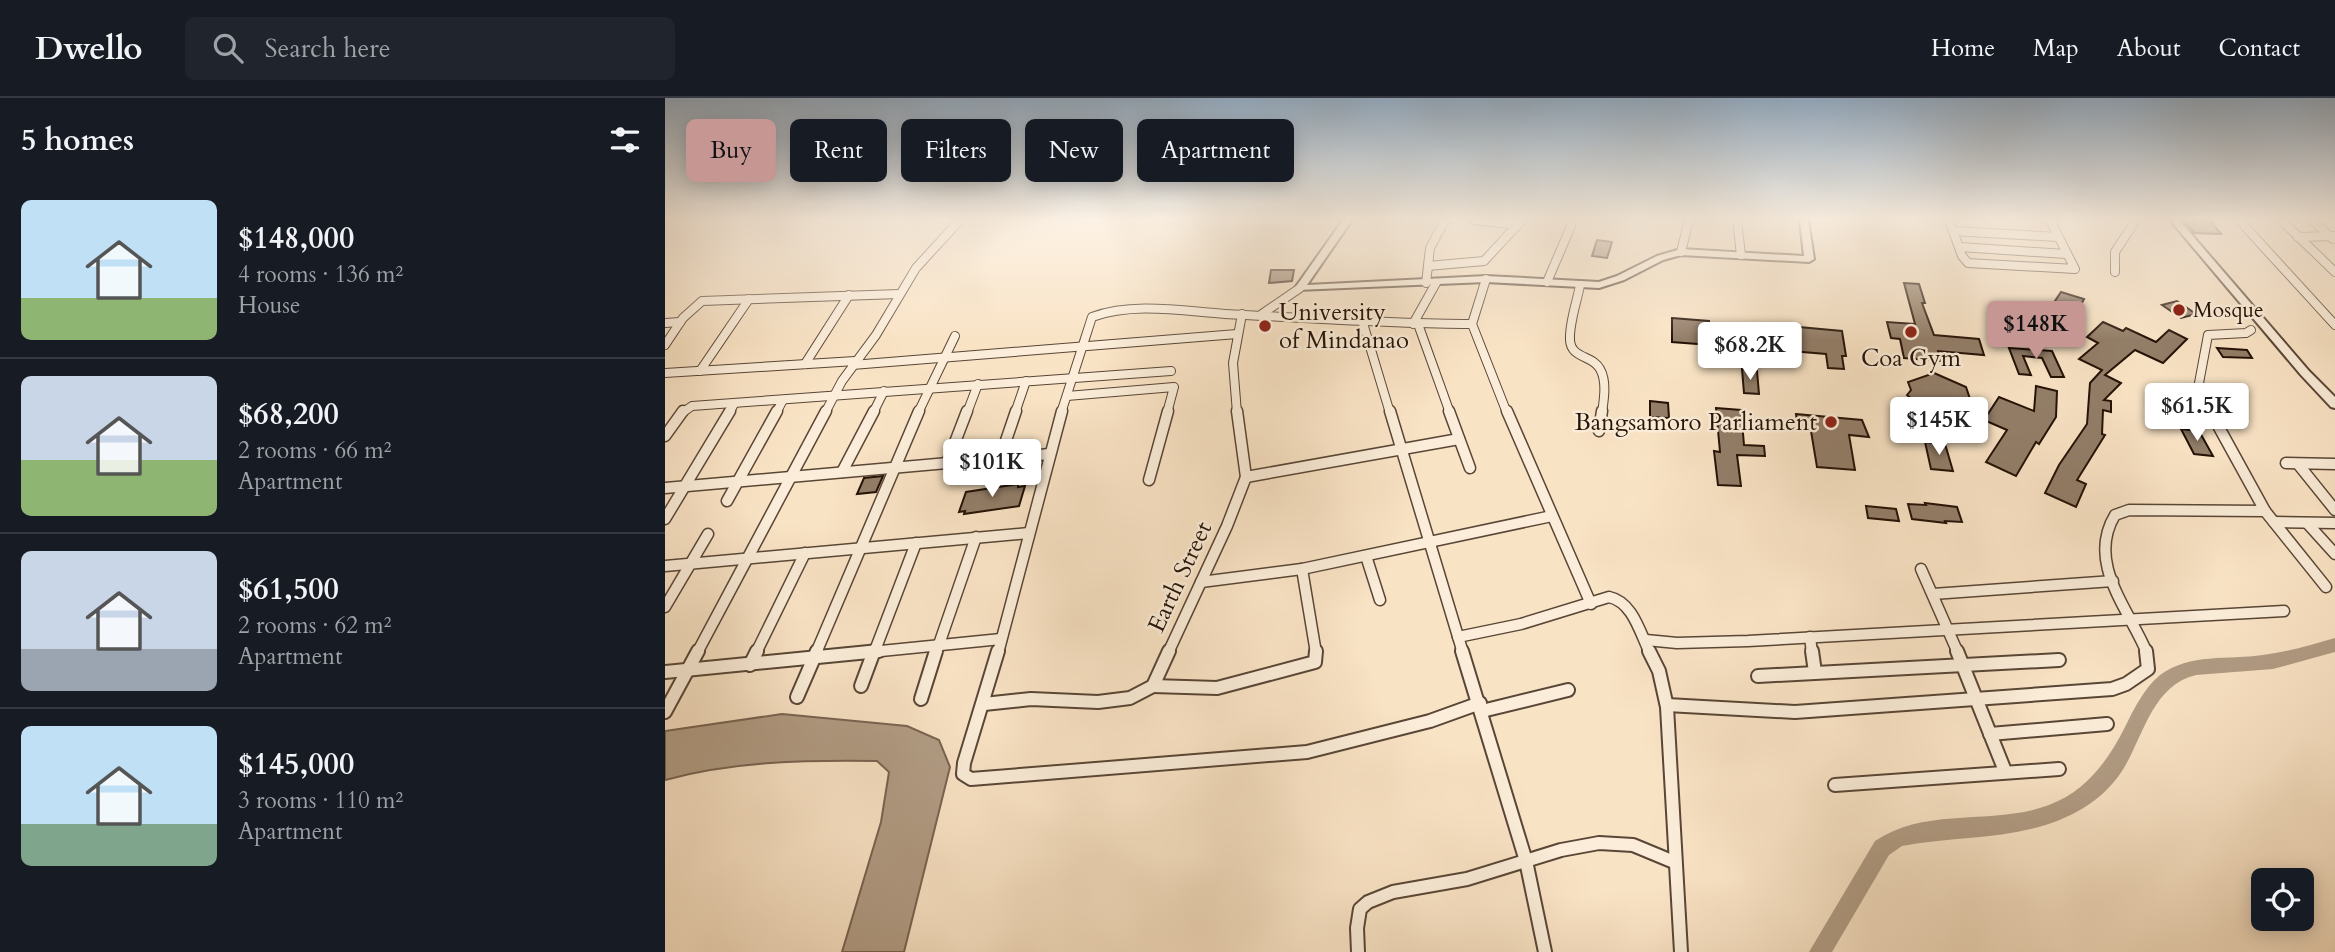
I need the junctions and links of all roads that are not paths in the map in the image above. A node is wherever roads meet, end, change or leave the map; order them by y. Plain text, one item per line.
1 (922, 260) edge
2 (1320, 260) edge
3 (1428, 260) edge
4 (1485, 260) edge
5 (1556, 260) edge
6 (1657, 260) edge
7 (1964, 260) edge
8 (2070, 260) edge
9 (2115, 260) edge
10 (2209, 260) edge
11 (2275, 260) edge
12 (2322, 260) edge
13 (1427, 266) junction
14 (2115, 272) dead end
15 (2335, 272) edge
16 (1486, 279) junction
17 (1547, 282) junction
18 (1431, 283) junction
19 (1580, 285) junction
20 (1300, 288) junction
21 (898, 294) junction
22 (849, 295) junction
23 (749, 299) junction
24 (1242, 314) junction
25 (1262, 314) junction
26 (1362, 320) junction
27 (680, 322) junction
28 (665, 323) edge
29 (1416, 324) junction
30 (1472, 324) junction
31 (2335, 325) edge
32 (2251, 330) dead end
33 (1237, 334) junction
34 (955, 336) dead end
35 (665, 345) edge
36 (1080, 349) junction
37 (942, 359) junction
38 (854, 363) junction
39 (805, 364) junction
40 (700, 371) junction
41 (1171, 371) dead end
42 (665, 373) edge
43 (1072, 377) junction
44 (1025, 381) junction
45 (978, 384) junction
46 (928, 389) junction
47 (884, 391) junction
48 (833, 396) junction
49 (1067, 396) junction
50 (783, 400) junction
51 (734, 404) junction
52 (2335, 404) edge
53 (1599, 431) dead end
54 (665, 436) edge
55 (1459, 439) junction
56 (1402, 449) junction
57 (1050, 453) junction
58 (1000, 458) junction
59 (947, 463) junction
60 (2286, 463) dead end
61 (2298, 464) junction
62 (2335, 464) edge
63 (893, 468) junction
64 (1470, 468) dead end
65 (842, 472) junction
66 (790, 477) junction
67 (1246, 477) junction
68 (1149, 480) dead end
69 (739, 481) junction
70 (685, 486) junction
71 (665, 488) edge
72 (727, 501) dead end
73 (2335, 510) edge
74 (2265, 512) junction
75 (1552, 516) junction
76 (665, 519) edge
77 (2274, 522) junction
78 (2307, 523) junction
79 (2335, 523) edge
80 (1029, 533) junction
81 (708, 534) dead end
82 (976, 537) junction
83 (1431, 541) junction
84 (916, 543) junction
85 (860, 547) junction
86 (805, 553) junction
87 (2335, 554) edge
88 (1366, 556) junction
89 (748, 558) junction
90 (691, 564) junction
91 (665, 566) edge
92 (1302, 569) junction
93 (1921, 569) dead end
94 (1201, 582) junction
95 (2113, 582) junction
96 (2326, 587) dead end
97 (1933, 594) junction
98 (1380, 600) dead end
99 (1591, 604) junction
100 (665, 607) edge
101 (2284, 611) dead end
102 (2128, 618) junction
103 (1948, 629) junction
104 (1458, 637) junction
105 (1810, 637) junction
106 (1001, 639) junction
107 (1646, 640) junction
108 (939, 646) junction
109 (875, 652) junction
110 (814, 659) junction
111 (2059, 660) dead end
112 (750, 664) junction
113 (1962, 664) junction
114 (689, 670) junction
115 (665, 672) edge
116 (1815, 672) junction
117 (1758, 676) dead end
118 (861, 686) dead end
119 (1153, 686) junction
120 (1568, 690) dead end
121 (797, 697) dead end
122 (921, 699) dead end
123 (1976, 699) junction
124 (984, 704) junction
125 (1667, 705) junction
126 (1481, 707) junction
127 (665, 712) edge
128 (2108, 724) dead end
129 (1990, 734) junction
130 (2059, 769) dead end
131 (2005, 772) junction
132 (1835, 785) dead end
133 (1526, 861) junction
134 (1674, 862) junction
135 (1358, 952) edge
136 (1545, 952) edge
137 (1681, 952) edge

1 - 21 street
2 - 20 street
3 - 13 street
4 - 13 street
5 - 17 street
6 - 19 street
7 - 8 street
9 - 14 street
10 - 52 street
11 - 31 street
12 - 15 street
13 - 18 street
16 - 17 street
16 - 18 street
16 - 30 street
17 - 19 street
18 - 20 street
18 - 29 street
19 - 53 street
20 - 25 street
21 - 22 street
21 - 38 street
22 - 23 street
22 - 39 street
23 - 27 street
23 - 40 street
24 - 25 street
24 - 33 street, Earth Street
24 - 36 street
25 - 26 street
26 - 29 street
26 - 56 street
27 - 28 street
27 - 35 street
29 - 30 street
29 - 55 street
30 - 75 street
32 - 74 street
33 - 36 street
33 - 67 street, Earth Street
34 - 37 street
36 - 37 street
36 - 43 street
37 - 38 street
37 - 46 street
38 - 39 street
38 - 48 street
39 - 40 street
40 - 42 street
41 - 43 street
43 - 44 street
43 - 49 street
44 - 45 street
44 - 58 street
45 - 46 street
45 - 59 street
46 - 47 street
46 - 63 street
47 - 48 street
47 - 65 street
48 - 50 street
48 - 66 street
49 - 57 street
49 - 68 street
50 - 51 street
50 - 69 street
51 - 54 street
51 - 70 street
55 - 56 street
55 - 64 street
56 - 67 street
56 - 83 street
57 - 58 street
57 - 80 street
58 - 59 street
59 - 63 street
60 - 61 street
61 - 62 street
61 - 73 street
63 - 65 street
63 - 85 street
65 - 66 street
66 - 69 street
66 - 89 street
67 - 94 street, Earth Street
69 - 70 street
69 - 72 street
70 - 71 street
70 - 76 street
74 - 77 street
74 - 95 street
75 - 83 street
75 - 99 street
77 - 78 street
77 - 96 street
78 - 79 street
78 - 87 street
80 - 82 street
80 - 106 street
81 - 90 street
82 - 84 street
82 - 108 street
83 - 88 street
83 - 104 street
84 - 85 street
84 - 109 street
85 - 86 street
85 - 110 street
86 - 89 street
86 - 112 street
88 - 92 street
88 - 98 street
89 - 90 street
89 - 114 street
90 - 91 street
90 - 100 street
92 - 94 street
92 - 119 street
93 - 97 street
94 - 119 street, Earth Street
95 - 97 street
95 - 102 street
97 - 103 street
99 - 104 street
99 - 107 street
101 - 102 street
102 - 103 street
102 - 123 street
103 - 105 street
103 - 113 street
104 - 126 street
105 - 107 street
105 - 116 street
106 - 108 street
106 - 124 street
107 - 125 street
108 - 109 street
108 - 122 street
109 - 110 street
109 - 118 street
110 - 112 street
110 - 121 street
111 - 113 street
112 - 114 street
113 - 116 street
113 - 123 street
114 - 115 street
114 - 127 street
116 - 117 street
119 - 124 street
120 - 126 street
123 - 125 street
123 - 129 street
124 - 126 street
125 - 134 street
126 - 133 street
128 - 129 street
129 - 131 street
130 - 131 street
131 - 132 street
133 - 134 street
133 - 135 street
133 - 136 street
134 - 137 street

